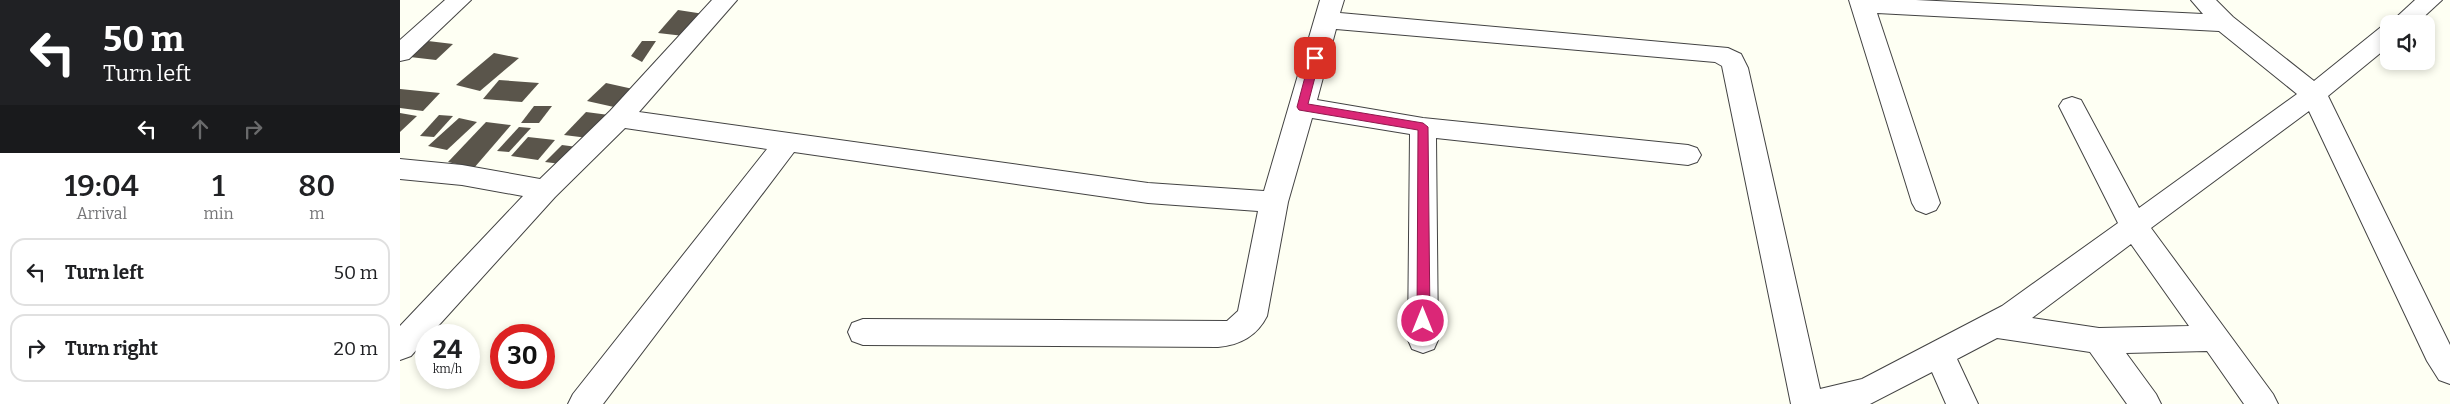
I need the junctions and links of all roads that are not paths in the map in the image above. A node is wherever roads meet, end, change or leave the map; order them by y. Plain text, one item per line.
1 (459, 0) edge
2 (725, 0) edge
3 (2203, 0) edge
4 (2430, 0) edge
5 (1861, 3) edge
6 (1328, 10) edge
7 (2411, 15) edge
8 (2225, 23) junction
9 (2380, 40) edge
10 (400, 53) edge
11 (2314, 94) junction
12 (2072, 106) dead end
13 (1302, 107) junction
14 (619, 118) junction
15 (1423, 127) junction
16 (787, 142) junction
17 (1688, 155) dead end
18 (400, 169) edge
19 (545, 190) junction
20 (1274, 202) junction
21 (1926, 203) dead end
22 (2134, 226) junction
23 (412, 321) edge
24 (1997, 325) junction
25 (863, 332) dead end
26 (2216, 338) junction
27 (1423, 340) dead end
28 (2100, 342) junction
29 (400, 347) edge
30 (1939, 354) junction
31 (2450, 371) edge
32 (584, 404) edge
33 (1807, 404) edge
34 (1815, 404) edge
35 (1962, 404) edge
36 (2145, 404) edge
37 (2262, 404) edge

1 - 10 street
2 - 14 street
3 - 8 street
4 - 7 street
5 - 8 street
5 - 21 street
6 - 13 street
6 - 33 street
8 - 11 street
9 - 11 street
11 - 22 street
11 - 31 street
12 - 22 street
13 - 15 street
13 - 20 street
14 - 16 street
14 - 19 street
15 - 17 street
15 - 27 street
16 - 20 street
16 - 32 street
18 - 19 street
19 - 23 street
20 - 25 street
22 - 24 street
22 - 26 street
23 - 29 street
24 - 28 street
24 - 30 street
26 - 28 street
26 - 37 street
28 - 36 street
30 - 34 street
30 - 35 street

